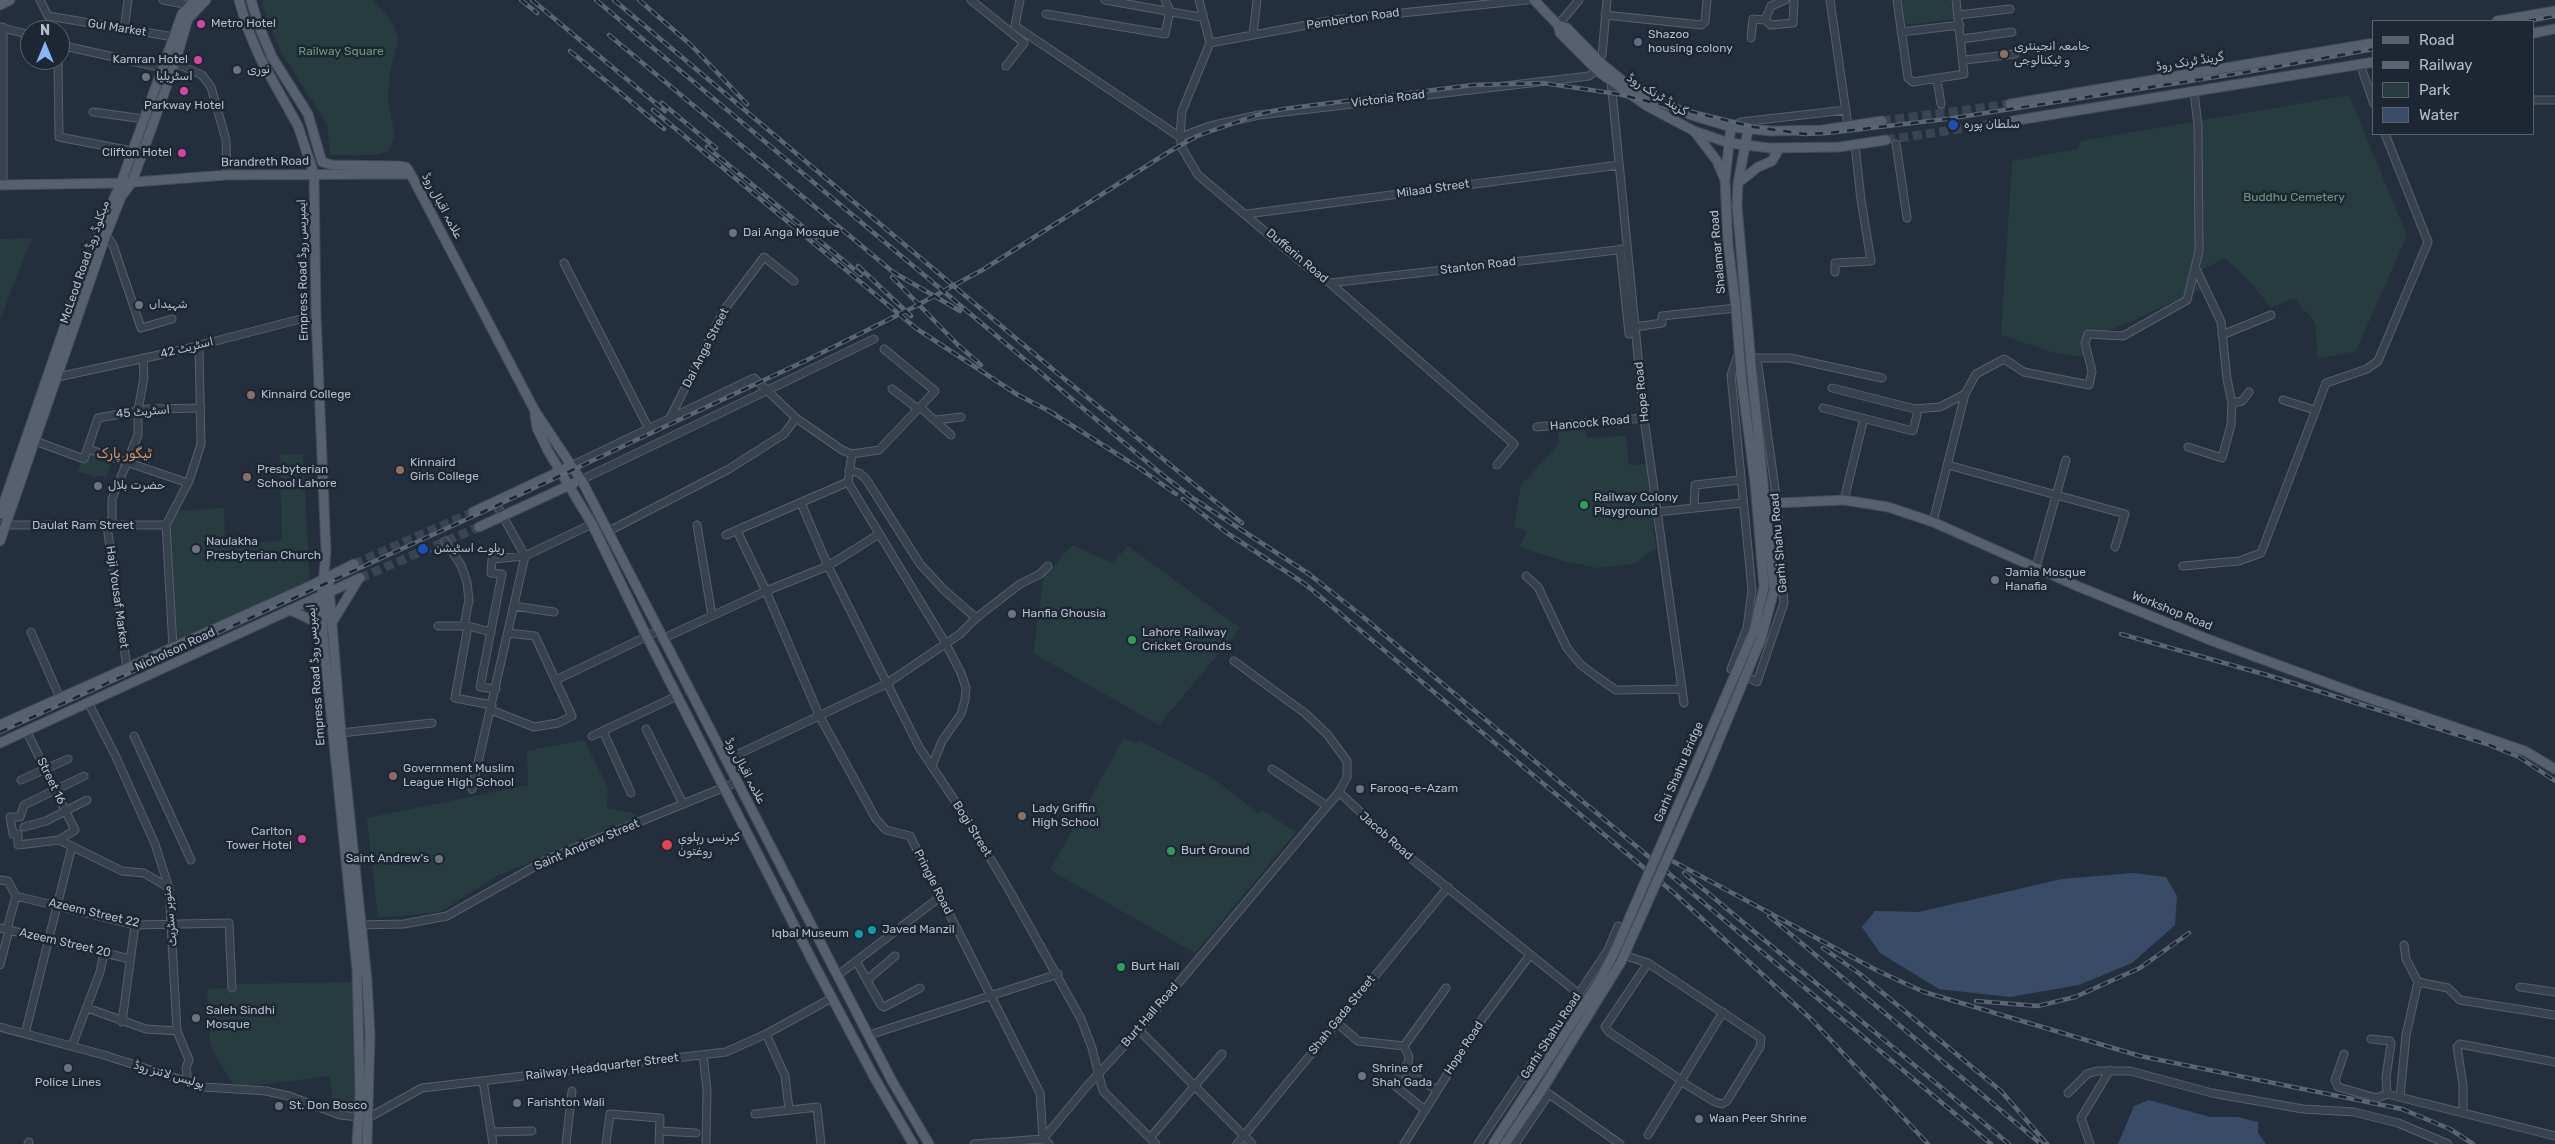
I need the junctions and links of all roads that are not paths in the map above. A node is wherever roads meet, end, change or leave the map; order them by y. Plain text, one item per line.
1 (10, 0) edge
2 (40, 0) edge
3 (128, 0) edge
4 (163, 0) edge
5 (206, 0) edge
6 (239, 0) edge
7 (251, 0) edge
8 (971, 0) edge
9 (1020, 0) edge
10 (1105, 0) edge
11 (1165, 0) edge
12 (1198, 0) edge
13 (1256, 0) edge
14 (1527, 0) edge
15 (1534, 0) edge
16 (1579, 0) edge
17 (1607, 0) edge
18 (1707, 0) edge
19 (1785, 0) edge
20 (1794, 0) edge
21 (1830, 0) edge
22 (1897, 0) edge
23 (1956, 0) edge
24 (192, 2) edge
25 (0, 5) edge
26 (2010, 9) dead end
27 (1170, 11) junction
28 (2555, 11) edge
29 (1202, 12) junction
30 (1046, 14) dead end
31 (1605, 15) junction
32 (1958, 15) junction
33 (1764, 20) junction
34 (2503, 20) edge
35 (1558, 25) junction
36 (1960, 25) junction
37 (2, 27) edge
38 (2555, 29) edge
39 (124, 30) junction
40 (20, 32) edge
41 (1901, 32) junction
42 (2012, 32) dead end
43 (2535, 33) edge
44 (1253, 35) junction
45 (174, 37) junction
46 (1751, 38) dead end
47 (1962, 39) junction
48 (1210, 43) junction
49 (2372, 44) edge
50 (70, 47) edge
51 (2015, 54) dead end
52 (1598, 59) junction
53 (1965, 60) junction
54 (2372, 62) edge
55 (174, 63) junction
56 (2360, 64) junction
57 (1006, 66) dead end
58 (163, 68) junction
59 (58, 70) edge
60 (1597, 70) junction
61 (1937, 79) junction
62 (1610, 81) junction
63 (2194, 92) junction
64 (2372, 98) edge
65 (2535, 100) edge
66 (2555, 100) edge
67 (1941, 104) tunnel mouth
68 (2010, 104) tunnel mouth
69 (1846, 110) junction
70 (93, 112) dead end
71 (144, 119) junction
72 (1882, 121) tunnel mouth
73 (2012, 121) tunnel mouth
74 (1848, 126) junction
75 (1731, 127) junction
76 (1748, 130) junction
77 (1694, 131) junction
78 (2385, 135) edge
79 (1180, 137) junction
80 (1886, 140) tunnel mouth
81 (1730, 143) junction
82 (1896, 144) dead end
83 (1746, 145) junction
84 (1855, 145) junction
85 (1779, 149) junction
86 (132, 151) junction
87 (1619, 165) junction
88 (314, 174) junction
89 (410, 174) junction
90 (227, 175) junction
91 (1725, 180) junction
92 (132, 182) junction
93 (121, 183) junction
94 (1738, 183) junction
95 (1, 185) edge
96 (1247, 214) junction
97 (1908, 218) dead end
98 (106, 235) junction
99 (1623, 249) junction
100 (564, 263) dead end
101 (2195, 267) junction
102 (1835, 272) dead end
103 (794, 281) dead end
104 (1330, 283) junction
105 (1736, 308) junction
106 (2271, 314) dead end
107 (316, 315) junction
108 (172, 318) dead end
109 (1635, 327) junction
110 (1629, 334) dead end
111 (2222, 335) junction
112 (874, 339) dead end
113 (199, 346) junction
114 (56, 348) junction
115 (884, 349) dead end
116 (67, 352) junction
117 (1738, 355) junction
118 (1754, 357) junction
119 (143, 358) junction
120 (1752, 374) joint
121 (1741, 375) joint
122 (58, 377) junction
123 (1882, 378) dead end
124 (892, 388) dead end
125 (1832, 388) dead end
126 (766, 390) junction
127 (2249, 392) dead end
128 (1965, 394) junction
129 (2284, 400) dead end
130 (2232, 403) junction
131 (201, 408) junction
132 (919, 408) junction
133 (1822, 408) dead end
134 (138, 410) junction
135 (2315, 410) junction
136 (534, 411) junction
137 (1917, 415) dead end
138 (961, 417) dead end
139 (670, 418) junction
140 (796, 418) junction
141 (1644, 418) junction
142 (1864, 418) junction
143 (936, 420) junction
144 (1537, 427) dead end
145 (649, 429) junction
146 (951, 434) dead end
147 (35, 441) junction
148 (2188, 447) dead end
149 (88, 449) junction
150 (852, 454) junction
151 (2066, 460) dead end
152 (128, 462) junction
153 (1498, 465) dead end
154 (1948, 465) junction
155 (571, 466) junction
156 (849, 470) junction
157 (559, 472) junction
158 (581, 480) junction
159 (1740, 480) junction
160 (848, 482) junction
161 (188, 483) junction
162 (570, 486) junction
163 (4, 489) edge
164 (2056, 495) junction
165 (1844, 500) junction
166 (495, 502) junction
167 (801, 503) junction
168 (1742, 503) junction
169 (1777, 503) junction
170 (1694, 508) junction
171 (473, 512) tunnel mouth
172 (1657, 512) junction
173 (0, 514) edge
174 (503, 516) junction
175 (1933, 522) junction
176 (592, 524) junction
177 (3, 525) edge
178 (696, 525) dead end
179 (110, 526) junction
180 (166, 526) junction
181 (479, 527) tunnel mouth
182 (609, 531) junction
183 (737, 531) junction
184 (880, 534) junction
185 (726, 535) dead end
186 (0, 541) edge
187 (446, 541) dead end
188 (2115, 547) dead end
189 (526, 556) junction
190 (354, 564) tunnel mouth
191 (828, 566) junction
192 (1048, 566) dead end
193 (2182, 566) dead end
194 (2036, 567) junction
195 (1526, 576) dead end
196 (326, 577) junction
197 (766, 591) junction
198 (326, 594) junction
199 (514, 606) junction
200 (290, 610) junction
201 (554, 612) dead end
202 (712, 616) junction
203 (976, 618) junction
204 (333, 621) junction
205 (438, 626) dead end
206 (466, 626) junction
207 (31, 632) dead end
208 (491, 632) junction
209 (508, 633) junction
210 (323, 635) junction
211 (660, 635) junction
212 (647, 637) junction
213 (946, 644) junction
214 (173, 648) junction
215 (1234, 661) dead end
216 (127, 668) junction
217 (556, 680) junction
218 (886, 684) junction
219 (496, 689) junction
220 (1682, 689) junction
221 (677, 696) junction
222 (60, 698) junction
223 (1684, 703) dead end
224 (89, 704) junction
225 (492, 708) junction
226 (820, 716) junction
227 (432, 723) dead end
228 (0, 725) edge
229 (646, 728) dead end
230 (603, 731) junction
231 (27, 732) junction
232 (341, 733) junction
233 (134, 736) dead end
234 (592, 736) dead end
235 (0, 743) edge
236 (68, 759) dead end
237 (726, 760) junction
238 (932, 766) junction
239 (46, 769) junction
240 (1272, 769) dead end
241 (2555, 769) edge
242 (84, 776) dead end
243 (21, 780) dead end
244 (737, 782) junction
245 (724, 788) junction
246 (472, 789) dead end
247 (55, 790) junction
248 (1339, 792) junction
249 (631, 794) dead end
250 (87, 800) dead end
251 (683, 804) junction
252 (1326, 806) junction
253 (66, 810) junction
254 (24, 827) dead end
255 (58, 840) junction
256 (72, 846) junction
257 (191, 860) dead end
258 (0, 880) edge
259 (1448, 886) junction
260 (169, 888) junction
261 (16, 896) junction
262 (940, 897) junction
263 (57, 905) junction
264 (135, 925) junction
265 (173, 925) junction
266 (357, 925) junction
267 (1618, 926) dead end
268 (5, 929) edge
269 (49, 940) junction
270 (2404, 945) dead end
271 (1608, 950) junction
272 (104, 953) junction
273 (1530, 955) junction
274 (895, 956) dead end
275 (130, 959) junction
276 (856, 961) junction
277 (1648, 963) junction
278 (0, 965) edge
279 (1058, 974) junction
280 (838, 975) junction
281 (867, 980) junction
282 (2418, 982) junction
283 (2520, 987) dead end
284 (232, 988) dead end
285 (920, 988) dead end
286 (1446, 988) dead end
287 (2555, 992) edge
288 (1579, 994) junction
289 (990, 997) junction
290 (832, 998) junction
291 (86, 1008) junction
292 (1723, 1012) junction
293 (2555, 1015) edge
294 (122, 1022) junction
295 (1336, 1022) junction
296 (0, 1027) edge
297 (1139, 1030) junction
298 (177, 1031) junction
299 (25, 1034) junction
300 (766, 1034) junction
301 (870, 1035) junction
302 (2372, 1039) dead end
303 (72, 1046) junction
304 (1404, 1046) junction
305 (1222, 1054) dead end
306 (2344, 1054) dead end
307 (703, 1055) junction
308 (2555, 1062) edge
309 (1405, 1070) junction
310 (2110, 1070) junction
311 (1097, 1075) junction
312 (1524, 1076) junction
313 (483, 1081) junction
314 (1680, 1081) junction
315 (188, 1082) junction
316 (1195, 1087) junction
317 (1437, 1090) junction
318 (572, 1092) dead end
319 (1544, 1093) junction
320 (2068, 1093) dead end
321 (2387, 1094) junction
322 (2400, 1097) junction
323 (789, 1109) junction
324 (1425, 1110) junction
325 (2463, 1112) junction
326 (755, 1114) dead end
327 (358, 1117) junction
328 (368, 1118) junction
329 (532, 1131) dead end
330 (660, 1131) junction
331 (492, 1132) junction
332 (696, 1133) dead end
333 (1648, 1135) dead end
334 (1243, 1136) junction
335 (2555, 1136) edge
336 (1043, 1138) junction
337 (1150, 1138) junction
338 (357, 1144) edge
339 (367, 1144) edge
340 (493, 1144) edge
341 (566, 1144) edge
342 (606, 1144) edge
343 (659, 1144) edge
344 (706, 1144) edge
345 (821, 1144) edge
346 (913, 1144) edge
347 (929, 1144) edge
348 (974, 1144) edge
349 (1049, 1144) edge
350 (1156, 1144) edge
351 (1237, 1144) edge
352 (1252, 1144) edge
353 (1404, 1144) edge
354 (1478, 1144) edge
355 (1493, 1144) edge
356 (1505, 1144) edge
357 (1515, 1144) edge
358 (1620, 1144) edge
359 (2090, 1144) edge
360 (2448, 1144) edge

1 - 25 main road
2 - 39 street, Gul Market
3 - 39 street
4 - 24 street
5 - 55 main road, McLeod Road میکلوڈ روڈ
6 - 88 main road
7 - 89 main road, علامہ اقبال روڈ
8 - 57 street
9 - 79 street
10 - 27 street
11 - 27 street
12 - 29 street
13 - 44 street
14 - 44 street, Pemberton Road
15 - 35 main road, گرینڈ ٹرنک روڈ
16 - 35 street
17 - 31 street
18 - 31 street
19 - 33 street
20 - 33 street
21 - 69 street
22 - 41 street
23 - 32 street
24 - 45 main road, McLeod Road میکلوڈ روڈ
26 - 32 street
27 - 29 street
27 - 30 street
28 - 34 main road
29 - 48 street
31 - 52 street
32 - 36 street
33 - 46 street
35 - 52 main road, گرینڈ ٹرنک روڈ
35 - 60 main road, گرینڈ ٹرنک روڈ
36 - 41 street
36 - 47 street
37 - 40 street
37 - 95 street
38 - 43 main road
39 - 45 street, Gul Market
41 - 61 street
42 - 47 street
44 - 48 street, Pemberton Road
45 - 58 main road, McLeod Road میکلوڈ روڈ
47 - 53 street
48 - 79 street, Dufferin Road
49 - 68 main road, گرینڈ ٹرنک روڈ
50 - 58 street
51 - 53 street
52 - 75 main road, گرینڈ ٹرنک روڈ
53 - 61 street
54 - 56 main road
55 - 90 street
55 - 92 main road, McLeod Road میکلوڈ روڈ
56 - 63 main road
56 - 64 street
58 - 71 main road, McLeod Road میکلوڈ روڈ
59 - 86 street
60 - 62 main road, گرینڈ ٹرنک روڈ
60 - 79 street, Victoria Road
61 - 67 street
62 - 77 main road, گرینڈ ٹرنک روڈ
62 - 87 street, Hope Road
63 - 73 main road
63 - 101 street
65 - 66 street
69 - 74 street
69 - 75 street
70 - 71 street
71 - 86 main road, McLeod Road میکلوڈ روڈ
72 - 74 main road, گرینڈ ٹرنک روڈ
74 - 76 main road, گرینڈ ٹرنک روڈ
75 - 76 main road, گرینڈ ٹرنک روڈ
75 - 81 main road, Shalamar Road
76 - 83 main road, Shalamar Road
77 - 81 main road, گرینڈ ٹرنک روڈ
77 - 91 main road
78 - 135 street
79 - 96 street, Dufferin Road
80 - 84 main road, گرینڈ ٹرنک روڈ
81 - 83 main road, گرینڈ ٹرنک روڈ
81 - 91 main road, Shalamar Road
82 - 97 street
83 - 85 main road, گرینڈ ٹرنک روڈ
83 - 94 main road, Shalamar Road
84 - 85 main road, گرینڈ ٹرنک روڈ
84 - 102 street
85 - 94 main road
86 - 93 main road, McLeod Road میکلوڈ روڈ
87 - 96 street, Milaad Street
87 - 99 street, Hope Road
88 - 89 main road, Brandreth Road
88 - 90 main road, Brandreth Road
88 - 107 main road, Empress Road ایمپریس روڈ
89 - 136 main road, علامہ اقبال روڈ
90 - 92 main road, Brandreth Road
91 - 105 main road, Shalamar Road
92 - 93 main road, Brandreth Road
92 - 98 main road, McLeod Road میکلوڈ روڈ
93 - 95 main road, Brandreth Road
93 - 114 main road, McLeod Road میکلوڈ روڈ
94 - 118 main road, Shalamar Road
96 - 104 street, Dufferin Road
98 - 108 street
98 - 116 main road, McLeod Road میکلوڈ روڈ
99 - 104 street, Stanton Road
99 - 109 street, Hope Road
99 - 110 street
100 - 145 street
101 - 111 street
101 - 128 street
103 - 139 street, Dai Anga Street
104 - 153 street, Dufferin Road
105 - 109 street
105 - 117 main road, Shalamar Road
106 - 111 street
107 - 113 street, اسٹریٹ 42
107 - 196 main road, Empress Road ایمپریس روڈ
109 - 141 street, Hope Road
111 - 130 street
112 - 126 street
113 - 119 street, اسٹریٹ 42
113 - 131 street
114 - 116 main road
114 - 163 main road, McLeod Road میکلوڈ روڈ
115 - 132 street
116 - 122 main road, McLeod Road میکلوڈ روڈ
117 - 121 main road, Shalamar Road
117 - 159 street, Garhi Shahu Road
118 - 120 main road, Shalamar Road
118 - 123 street
118 - 169 street, Garhi Shahu Road
119 - 122 street, اسٹریٹ 42
119 - 134 street, Haji Yousaf Market
120 - 319 main road, Garhi Shahu Bridge, bridge
121 - 355 main road, Garhi Shahu Bridge, bridge
122 - 147 main road, McLeod Road میکلوڈ روڈ
124 - 132 street
125 - 128 street
126 - 139 street
126 - 140 street
126 - 158 street
127 - 130 street
128 - 154 street
129 - 135 street
130 - 148 street
131 - 134 street, اسٹریٹ 45
131 - 161 street
132 - 143 street
132 - 150 street
133 - 142 street
134 - 149 street, اسٹریٹ 45
134 - 152 street, Haji Yousaf Market
135 - 193 street
136 - 155 main road, علامہ اقبال روڈ
136 - 157 main road, علامہ اقبال روڈ
137 - 142 street
138 - 143 street
139 - 145 street
140 - 150 street
140 - 182 street
141 - 144 street, Hancock Road
141 - 172 street, Hope Road
142 - 165 street
143 - 146 street
145 - 155 street
147 - 149 street, اسٹریٹ 45
147 - 177 main road, McLeod Road میکلوڈ روڈ
149 - 152 street
150 - 156 street
151 - 164 street
152 - 161 street
152 - 179 street, Haji Yousaf Market
154 - 164 street
154 - 175 street
155 - 157 main road
155 - 158 main road, علامہ اقبال روڈ
156 - 160 street
156 - 203 street
157 - 162 main road, علامہ اقبال روڈ
157 - 166 main road
158 - 162 main road
158 - 182 main road, علامہ اقبال روڈ
159 - 168 street, Garhi Shahu Road
159 - 170 street
160 - 167 street
160 - 184 street
161 - 180 street
162 - 174 main road
162 - 176 main road, علامہ اقبال روڈ
163 - 173 main road, McLeod Road میکلوڈ روڈ
164 - 188 street
164 - 194 street
165 - 169 main road, Workshop Road
165 - 175 main road, Workshop Road
166 - 171 main road
166 - 174 street
167 - 183 street
167 - 191 street, Bogi Street
168 - 169 street, Garhi Shahu Road
168 - 170 street
170 - 172 street
172 - 220 street, Hope Road
174 - 181 main road
174 - 189 street
175 - 194 main road, Workshop Road
176 - 189 street
176 - 212 main road, علامہ اقبال روڈ
177 - 179 street, Daulat Ram Street
177 - 186 main road, McLeod Road میکلوڈ روڈ
178 - 202 street
179 - 180 street, Daulat Ram Street
179 - 216 street, Haji Yousaf Market
180 - 214 street
182 - 211 main road, علامہ اقبال روڈ
183 - 185 street
183 - 197 street, Pringle Road
184 - 191 street
184 - 213 street
187 - 206 street
189 - 199 street
189 - 208 street
190 - 196 main road, Nicholson Road
191 - 197 street
191 - 218 street, Bogi Street
192 - 203 street
194 - 241 main road, Workshop Road
195 - 220 street
196 - 198 main road, Empress Road ایمپریس روڈ
196 - 214 main road, Nicholson Road
197 - 202 street
197 - 226 street, Pringle Road
198 - 200 main road, Nicholson Road
198 - 204 main road, Empress Road ایمپریس روڈ
198 - 204 main road, Nicholson Road
198 - 210 main road, Empress Road ایمپریس روڈ
199 - 201 street
199 - 209 street
200 - 210 main road
200 - 224 main road, Nicholson Road
202 - 211 street
203 - 213 street
204 - 232 main road, Empress Road ایمپریس روڈ
205 - 206 street
206 - 208 street
206 - 225 street
207 - 222 street
208 - 219 street
209 - 217 street
209 - 219 street
210 - 266 main road, Empress Road ایمپریس روڈ
211 - 212 street
211 - 237 main road, علامہ اقبال روڈ
212 - 217 street
212 - 221 main road, علامہ اقبال روڈ
213 - 218 street
213 - 238 street
214 - 216 main road, Nicholson Road
215 - 248 street
216 - 222 main road, Nicholson Road
217 - 225 street
218 - 226 street
218 - 238 street, Bogi Street
219 - 225 street
220 - 223 street, Hope Road
221 - 230 street
221 - 245 main road, علامہ اقبال روڈ
222 - 228 main road, Nicholson Road
224 - 231 main road, Nicholson Road
224 - 260 street, منوہر سٹریٹ
225 - 246 street
226 - 237 street
226 - 262 street, Pringle Road
227 - 232 street
229 - 251 street
230 - 234 street
230 - 249 street
231 - 235 main road, Nicholson Road
231 - 239 street, Street 16
232 - 266 main road, Empress Road ایمپریس روڈ
233 - 257 street
236 - 239 street
237 - 244 main road, علامہ اقبال روڈ
238 - 279 street, Bogi Street
239 - 243 street
239 - 247 street, Street 16
240 - 252 street
242 - 247 street
244 - 245 street, Saint Andrew Street
244 - 280 main road, علامہ اقبال روڈ
245 - 251 street, Saint Andrew Street
245 - 290 main road, علامہ اقبال روڈ
247 - 253 street, Street 16
247 - 255 street
248 - 252 street, Burt Hall Road
248 - 259 street, Jacob Road
250 - 253 street
251 - 266 street, Saint Andrew Street
252 - 297 street, Burt Hall Road
253 - 254 street
253 - 255 street, Street 16
255 - 256 street
256 - 260 street
256 - 263 street
258 - 261 street
259 - 273 street, Jacob Road
259 - 295 street, Shah Gada Street
260 - 265 street, منوہر سٹریٹ
261 - 263 street, Azeem Street 22
261 - 268 street
262 - 276 street
262 - 289 street, Pringle Road
263 - 264 street, Azeem Street 22
263 - 269 street
264 - 265 street, Azeem Street 22
264 - 275 street
265 - 284 street, Azeem Street 22
265 - 298 street, منوہر سٹریٹ
266 - 327 main road, Empress Road ایمپریس روڈ
266 - 328 main road, Empress Road ایمپریس روڈ
267 - 271 street, Garhi Shahu Road
268 - 269 street, Azeem Street 20
268 - 278 street
269 - 272 street, Azeem Street 20
269 - 299 street
270 - 282 street
271 - 277 street
271 - 288 street, Garhi Shahu Road
272 - 275 street, Azeem Street 20
272 - 291 street
273 - 288 street, Jacob Road
273 - 317 street, Hope Road
274 - 281 street
275 - 294 street
276 - 280 street
276 - 281 street
277 - 292 street
277 - 314 street
279 - 289 street
279 - 311 street, Bogi Street
280 - 301 main road, علامہ اقبال روڈ
281 - 285 street
282 - 293 street
282 - 322 street
283 - 287 street
286 - 304 street
288 - 312 street, Garhi Shahu Road
289 - 301 street
289 - 336 street, Pringle Road
290 - 300 street, Railway Headquarter Street
290 - 346 main road, علامہ اقبال روڈ
291 - 294 street
291 - 303 street
292 - 314 street
292 - 314 street
294 - 298 street
295 - 304 street
295 - 334 street, Shah Gada Street
296 - 299 street, پولیس لائنز روڈ
297 - 311 street, Burt Hall Road
297 - 316 street
298 - 315 street, منوہر سٹریٹ
299 - 303 street, پولیس لائنز روڈ
300 - 307 street, Railway Headquarter Street
300 - 323 street
301 - 347 main road, علامہ اقبال روڈ
302 - 321 street
303 - 315 street, پولیس لائنز روڈ
304 - 309 street
305 - 316 street
306 - 321 street
307 - 313 street, Railway Headquarter Street
307 - 344 street
308 - 325 street
309 - 317 street
309 - 324 street
310 - 320 street
310 - 359 street
310 - 360 street
311 - 336 street, Burt Hall Road
311 - 337 street, Bogi Street
312 - 319 street
312 - 354 street, Garhi Shahu Road
313 - 328 street, Railway Headquarter Street
313 - 331 street
314 - 333 street
315 - 327 street, پولیس لائنز روڈ
316 - 334 street
316 - 337 street
317 - 324 street, Hope Road
318 - 341 street
319 - 356 main road, Garhi Shahu Bridge
319 - 357 street
319 - 358 street
321 - 322 street
322 - 325 street
323 - 326 street
323 - 345 street
324 - 353 street, Hope Road
325 - 335 street
327 - 328 street, پولیس لائنز روڈ
327 - 338 main road, Empress Road ایمپریس روڈ
328 - 339 main road, Empress Road ایمپریس روڈ
329 - 331 street
330 - 332 street
330 - 342 street
330 - 343 street
331 - 340 street
334 - 351 street, Shah Gada Street
334 - 352 street
336 - 348 street
336 - 349 street
337 - 350 street, Bogi Street

